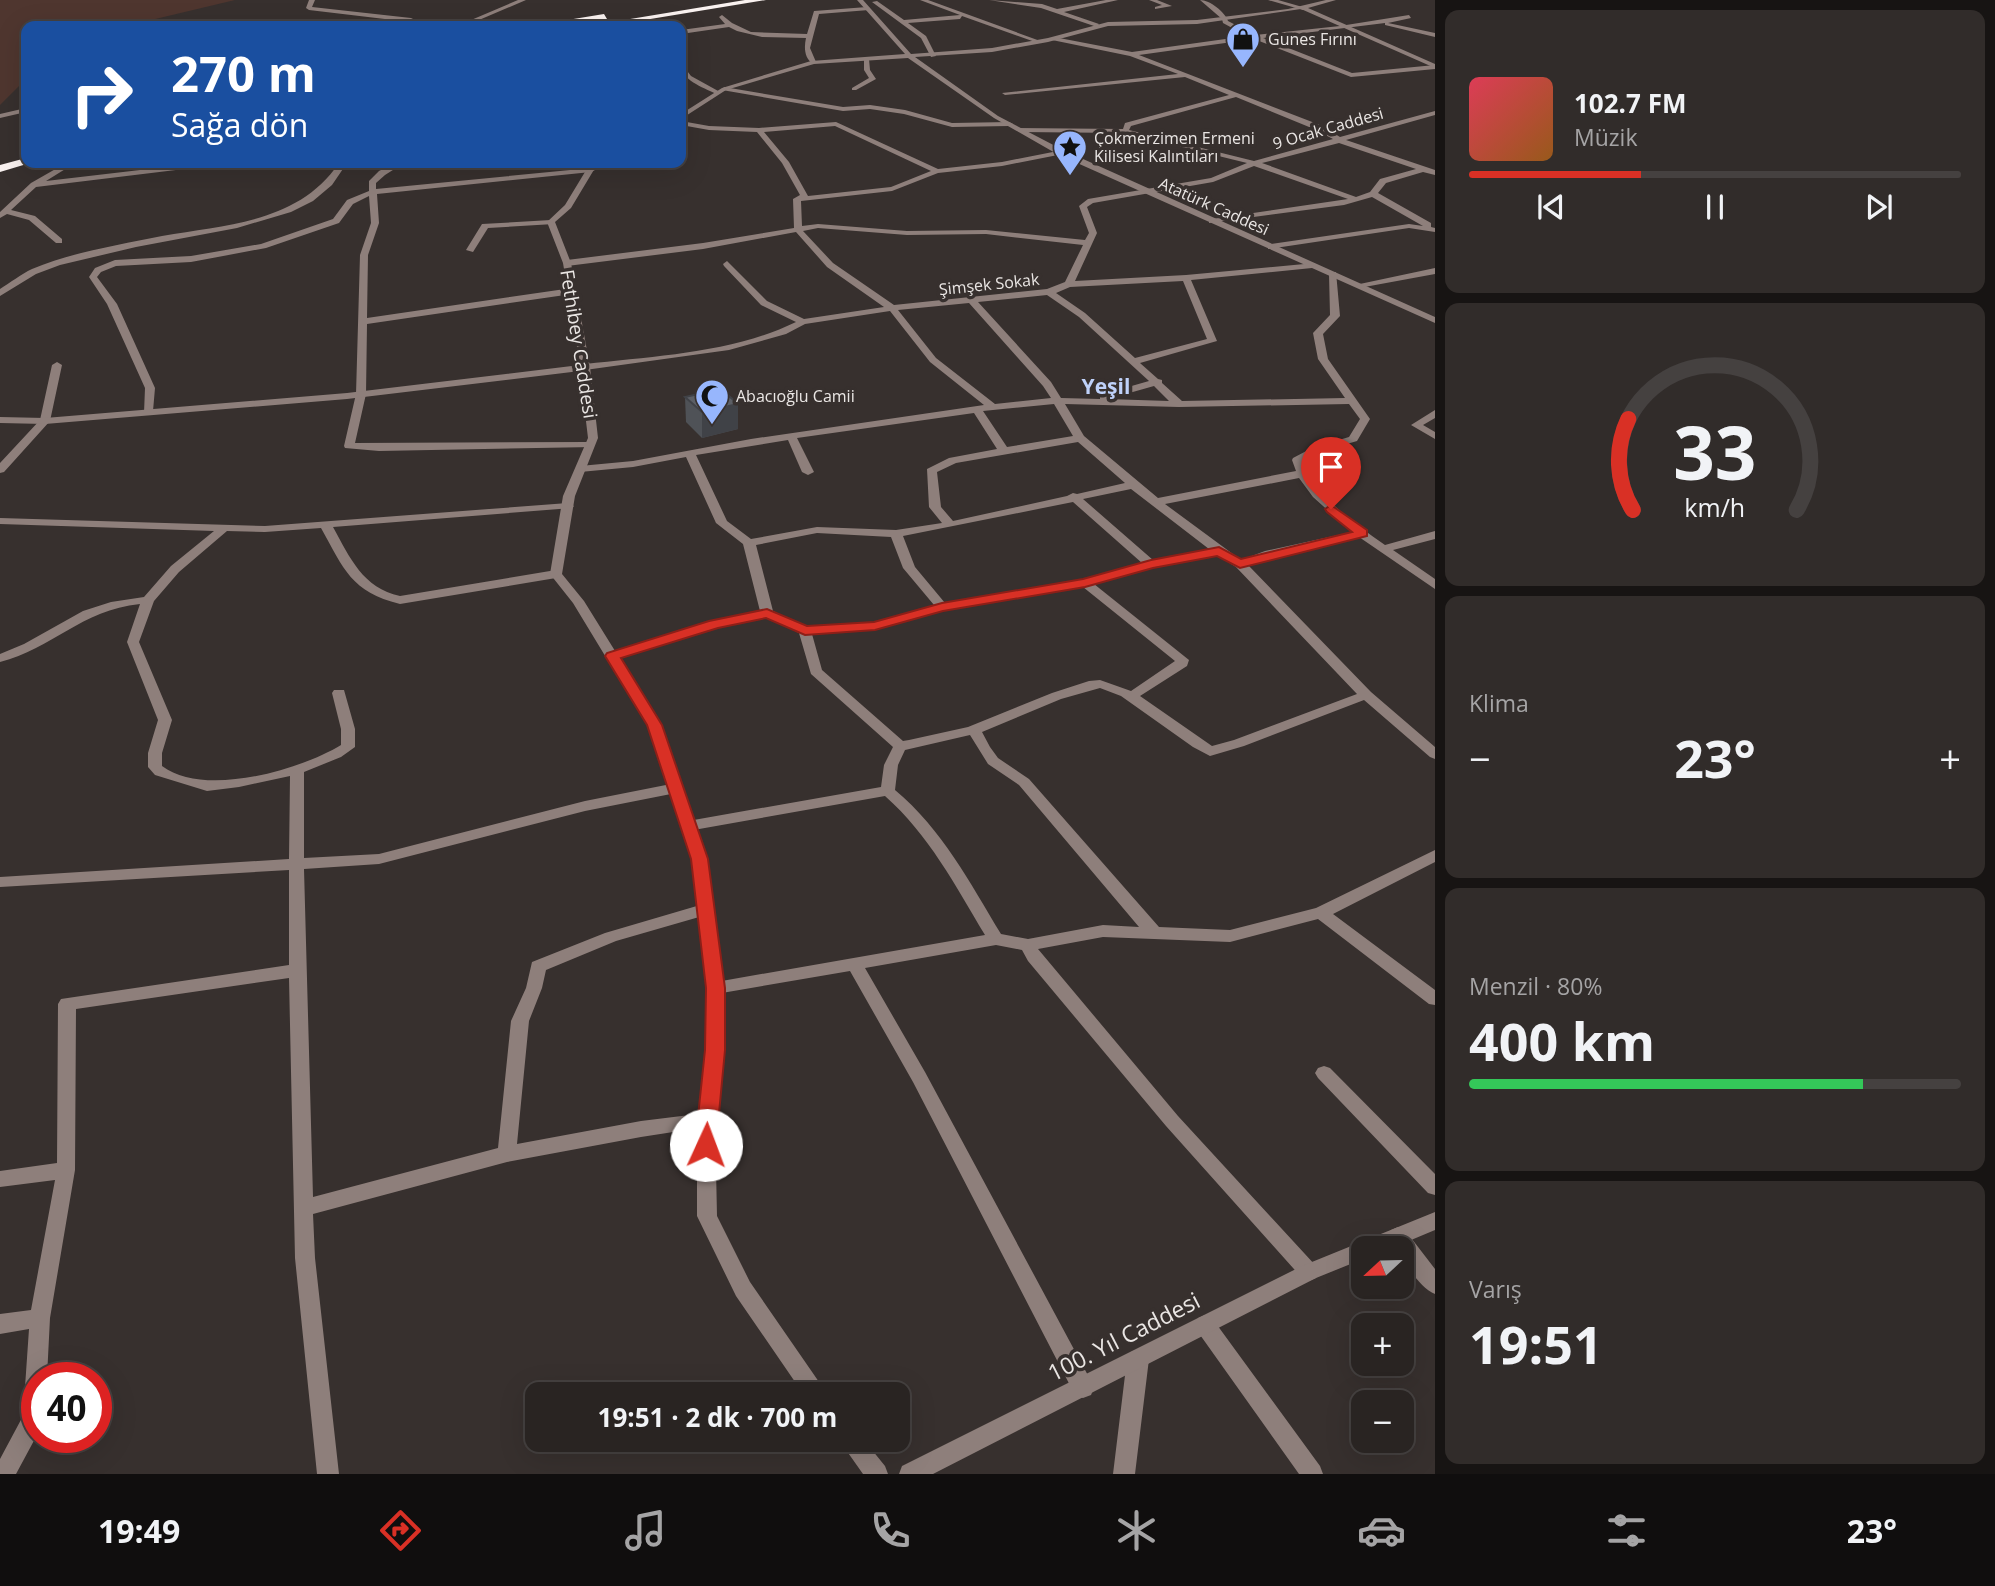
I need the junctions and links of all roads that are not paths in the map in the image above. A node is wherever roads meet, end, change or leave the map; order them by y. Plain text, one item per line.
1 (312, 0) edge
2 (523, 0) edge
3 (713, 0) edge
4 (762, 0) edge
5 (860, 0) edge
6 (923, 0) edge
7 (992, 0) edge
8 (1115, 0) edge
9 (1152, 0) edge
10 (1203, 0) edge
11 (1271, 0) edge
12 (1333, 0) edge
13 (875, 2) dead end
14 (1157, 8) dead end
15 (1303, 8) junction
16 (867, 9) junction
17 (1058, 11) junction
18 (722, 17) dead end
19 (965, 17) junction
20 (1409, 17) dead end
21 (1225, 19) junction
22 (413, 21) edge
23 (472, 21) edge
24 (581, 21) edge
25 (625, 21) edge
26 (901, 22) junction
27 (1378, 23) junction
28 (728, 25) junction
29 (1097, 25) junction
30 (1347, 27) junction
31 (686, 31) edge
32 (1435, 35) edge
33 (807, 36) junction
34 (1255, 38) junction
35 (1054, 39) junction
36 (1040, 42) junction
37 (1132, 54) junction
38 (933, 56) junction
39 (912, 58) junction
40 (866, 59) junction
41 (813, 62) junction
42 (1435, 66) edge
43 (686, 72) edge
44 (1188, 75) junction
45 (854, 89) dead end
46 (721, 91) junction
47 (1005, 93) dead end
48 (1236, 95) junction
49 (1279, 102) dead end
50 (843, 109) junction
51 (1272, 109) junction
52 (21, 111) edge
53 (686, 114) edge
54 (1433, 115) edge
55 (0, 116) edge
56 (686, 124) edge
57 (836, 124) junction
58 (1009, 124) junction
59 (759, 130) junction
60 (1019, 130) junction
61 (1125, 131) junction
62 (1342, 141) junction
63 (21, 150) edge
64 (1060, 152) junction
65 (0, 156) edge
66 (21, 163) edge
67 (1254, 163) junction
68 (1435, 167) edge
69 (62, 168) edge
70 (165, 168) edge
71 (207, 168) edge
72 (339, 168) edge
73 (393, 168) edge
74 (578, 168) edge
75 (594, 168) edge
76 (0, 169) edge
77 (1423, 169) junction
78 (937, 171) junction
79 (1435, 173) edge
80 (209, 176) dead end
81 (34, 184) junction
82 (372, 192) junction
83 (1148, 192) junction
84 (1373, 194) junction
85 (797, 199) junction
86 (1356, 199) junction
87 (3, 213) edge
88 (1212, 221) junction
89 (551, 222) junction
90 (798, 229) junction
91 (1435, 230) edge
92 (59, 241) dead end
93 (1089, 243) junction
94 (1271, 247) junction
95 (470, 250) dead end
96 (567, 263) junction
97 (727, 264) dead end
98 (1312, 265) junction
99 (1435, 271) edge
100 (1333, 274) junction
101 (1186, 278) junction
102 (1069, 284) junction
103 (1359, 285) junction
104 (572, 291) junction
105 (1049, 292) junction
106 (0, 293) edge
107 (972, 301) junction
108 (892, 307) junction
109 (1435, 320) edge
110 (362, 322) junction
111 (803, 322) junction
112 (1135, 361) junction
113 (57, 365) dead end
114 (585, 367) junction
115 (1158, 382) junction
116 (361, 394) junction
117 (1055, 401) junction
118 (1352, 401) junction
119 (1086, 402) junction
120 (1179, 404) junction
121 (993, 407) junction
122 (148, 411) junction
123 (978, 411) junction
124 (1435, 413) edge
125 (0, 420) edge
126 (45, 421) junction
127 (791, 436) junction
128 (1435, 436) edge
129 (1080, 438) junction
130 (590, 445) junction
131 (1004, 451) junction
132 (690, 454) junction
133 (2, 467) edge
134 (580, 469) junction
135 (808, 472) dead end
136 (1300, 474) junction
137 (1133, 485) junction
138 (1073, 496) junction
139 (1157, 502) junction
140 (568, 506) junction
141 (0, 521) edge
142 (950, 525) junction
143 (326, 526) junction
144 (223, 529) junction
145 (1362, 533) junction
146 (896, 534) junction
147 (1435, 535) edge
148 (750, 543) junction
149 (1385, 549) junction
150 (1219, 551) junction
151 (1151, 564) junction
152 (1240, 564) junction
153 (556, 574) junction
154 (1085, 583) junction
155 (1435, 585) edge
156 (148, 600) junction
157 (942, 607) junction
158 (767, 613) junction
159 (805, 631) junction
160 (612, 656) junction
161 (0, 658) edge
162 (339, 693) dead end
163 (1366, 695) junction
164 (1130, 696) junction
165 (974, 729) junction
166 (900, 746) junction
167 (1435, 754) edge
168 (297, 770) junction
169 (676, 788) junction
170 (888, 791) junction
171 (688, 826) junction
172 (1435, 855) edge
173 (298, 865) junction
174 (0, 883) edge
175 (708, 909) junction
176 (1321, 913) junction
177 (1155, 934) junction
178 (996, 939) junction
179 (1027, 945) junction
180 (855, 965) junction
181 (298, 970) junction
182 (716, 988) junction
183 (1435, 999) edge
184 (1324, 1073) dead end
185 (706, 1121) junction
186 (507, 1154) junction
187 (66, 1170) junction
188 (0, 1179) edge
189 (1435, 1187) edge
190 (304, 1208) junction
191 (1435, 1221) edge
192 (1398, 1236) edge
193 (1351, 1255) edge
194 (1414, 1257) edge
195 (1309, 1272) junction
196 (1435, 1285) edge
197 (40, 1318) junction
198 (0, 1324) edge
199 (1205, 1325) junction
200 (1138, 1359) junction
201 (808, 1382) edge
202 (1083, 1388) junction
203 (860, 1452) edge
204 (4, 1474) edge
205 (328, 1474) edge
206 (877, 1474) edge
207 (910, 1474) edge
208 (1124, 1474) edge
209 (1312, 1474) edge

1 - 22 street
2 - 23 street
3 - 24 highway
4 - 25 highway
5 - 16 street, Atatürk Caddesi
6 - 19 street
7 - 17 street
8 - 17 street
9 - 14 street
10 - 21 street
11 - 15 street
12 - 15 street
13 - 26 street
15 - 21 street
15 - 30 street
16 - 33 street
16 - 39 street, Atatürk Caddesi
17 - 29 street
18 - 28 street
19 - 26 street
19 - 36 street
20 - 27 street
21 - 29 street
21 - 34 street
26 - 38 street
27 - 30 street
27 - 32 street
28 - 31 street
28 - 33 street
29 - 35 street
30 - 34 street
30 - 42 street
33 - 41 street
34 - 37 street
34 - 42 street
35 - 36 street
35 - 37 street
36 - 38 street
37 - 44 street
38 - 39 street
39 - 40 street
39 - 58 street, Atatürk Caddesi
40 - 41 street
40 - 45 street
41 - 46 street
43 - 46 street
44 - 47 street
44 - 48 street
46 - 50 street
46 - 53 street
48 - 51 street
48 - 61 street
49 - 51 street
50 - 57 street
50 - 58 street
51 - 62 street
52 - 55 street
54 - 62 street, 9 Ocak Caddesi
56 - 59 street
57 - 59 street
57 - 78 street
58 - 60 street, Atatürk Caddesi
59 - 85 street
60 - 61 street
60 - 64 street, Atatürk Caddesi
61 - 67 street
62 - 67 street, 9 Ocak Caddesi
62 - 77 street
63 - 65 highway
64 - 78 street
64 - 83 street, Atatürk Caddesi
66 - 76 highway
67 - 83 street, 9 Ocak Caddesi
67 - 86 street
68 - 77 street
69 - 81 street
70 - 81 street
71 - 80 street
72 - 106 street
73 - 82 street
74 - 82 street
75 - 89 street
77 - 79 street
77 - 84 street
78 - 85 street
81 - 87 street
82 - 110 street
82 - 122 street
83 - 88 street, Atatürk Caddesi
83 - 93 street
84 - 86 street
84 - 91 street
85 - 90 street
86 - 88 street
87 - 92 street
88 - 94 street, Atatürk Caddesi
89 - 95 street
89 - 96 street, Fethibey Caddesi
90 - 93 street
90 - 96 street
90 - 108 street
91 - 94 street
93 - 102 street
94 - 98 street, Atatürk Caddesi
96 - 104 street, Fethibey Caddesi
97 - 111 street
98 - 100 street, Atatürk Caddesi
98 - 101 street, Şimşek Sokak
99 - 103 street
100 - 103 street, Atatürk Caddesi
100 - 118 street
101 - 102 street, Şimşek Sokak
101 - 112 street
102 - 105 street, Şimşek Sokak
103 - 109 street, Atatürk Caddesi
104 - 110 street
104 - 114 street, Fethibey Caddesi
105 - 107 street, Şimşek Sokak
105 - 112 street
107 - 108 street, Şimşek Sokak
107 - 117 street
108 - 111 street, Şimşek Sokak
108 - 121 street
110 - 116 street
111 - 114 street, Şimşek Sokak
112 - 115 street
113 - 126 street
114 - 116 street, Şimşek Sokak
114 - 130 street, Fethibey Caddesi
115 - 119 street
115 - 120 street
116 - 122 street, Şimşek Sokak
116 - 130 street
117 - 119 street
117 - 121 street
117 - 129 street
118 - 120 street
118 - 136 street
119 - 120 street
121 - 123 street
122 - 126 street, Şimşek Sokak
123 - 127 street
123 - 131 street
124 - 128 street
125 - 126 street, Şimşek Sokak
126 - 133 street
127 - 132 street
127 - 135 street
129 - 131 street
129 - 137 street
130 - 134 street, Fethibey Caddesi
131 - 142 street
132 - 134 street
132 - 148 street
134 - 140 street, Fethibey Caddesi
136 - 139 street
136 - 145 street
137 - 138 street
137 - 139 street
138 - 142 street
138 - 151 street
139 - 150 street
140 - 143 street
140 - 153 street, Fethibey Caddesi
141 - 144 street
142 - 146 street
143 - 144 street
143 - 153 street
144 - 156 street
145 - 149 street
145 - 152 street
146 - 148 street
146 - 157 street
147 - 149 street
148 - 158 street
149 - 155 street
150 - 151 street
150 - 152 street
151 - 154 street
152 - 163 street
153 - 160 street
154 - 157 street
154 - 164 street
156 - 161 street
156 - 168 street
157 - 159 street
158 - 159 street
158 - 160 street
159 - 166 street
160 - 169 street
162 - 168 street
163 - 164 street
163 - 167 street
164 - 165 street
165 - 166 street
165 - 177 street
166 - 170 street
168 - 173 street
169 - 171 street
169 - 173 street
170 - 171 street
170 - 178 street
171 - 175 street
172 - 176 street
173 - 174 street
173 - 181 street
175 - 182 street
175 - 186 street
176 - 177 street
176 - 183 street
177 - 179 street
178 - 179 street
178 - 180 street
179 - 195 street
180 - 182 street
180 - 202 street
181 - 187 street
181 - 190 street
182 - 185 street
184 - 189 street
185 - 186 street
185 - 201 street
186 - 190 street
187 - 188 street
187 - 197 street
190 - 205 street
191 - 192 street
193 - 195 street, 100. Yıl Caddesi
194 - 196 street
195 - 199 street, 100. Yıl Caddesi
197 - 198 street
197 - 204 street
199 - 200 street, 100. Yıl Caddesi
199 - 209 street
200 - 202 street, 100. Yıl Caddesi
200 - 208 street
202 - 207 street, 100. Yıl Caddesi
203 - 206 street

